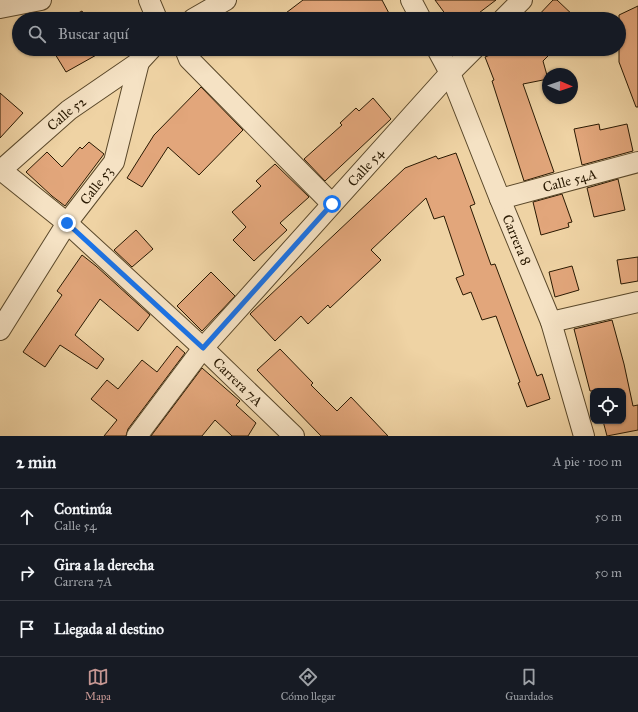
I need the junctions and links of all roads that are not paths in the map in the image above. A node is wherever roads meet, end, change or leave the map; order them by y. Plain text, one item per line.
1 (41, 0) edge
2 (149, 0) edge
3 (226, 0) edge
4 (411, 0) edge
5 (522, 0) edge
6 (0, 8) edge
7 (154, 12) edge
8 (206, 12) edge
9 (417, 12) edge
10 (510, 12) edge
11 (144, 56) edge
12 (145, 56) edge
13 (188, 56) edge
14 (441, 56) edge
15 (467, 56) edge
16 (450, 73) junction
17 (638, 162) edge
18 (1, 171) edge
19 (500, 199) junction
20 (332, 204) junction
21 (67, 223) junction
22 (638, 302) edge
23 (551, 322) junction
24 (0, 330) edge
25 (203, 348) junction
26 (137, 436) edge
27 (294, 436) edge
28 (584, 436) edge

1 - 6 street
2 - 7 street
3 - 8 street
4 - 9 street
5 - 10 street
11 - 18 street, Calle 52
12 - 21 street, Calle 53
13 - 20 street
14 - 16 street, Carrera 8
15 - 16 street, Calle 54
16 - 19 street, Carrera 8
16 - 20 street, Calle 54
17 - 19 street, Calle 54A
18 - 21 street, Carrera 7A
19 - 23 street, Carrera 8
20 - 25 street, Calle 54
21 - 24 street, Calle 53
21 - 25 street, Carrera 7A
22 - 23 street
23 - 28 street, Carrera 8
25 - 26 street, Calle 54
25 - 27 street, Carrera 7A

